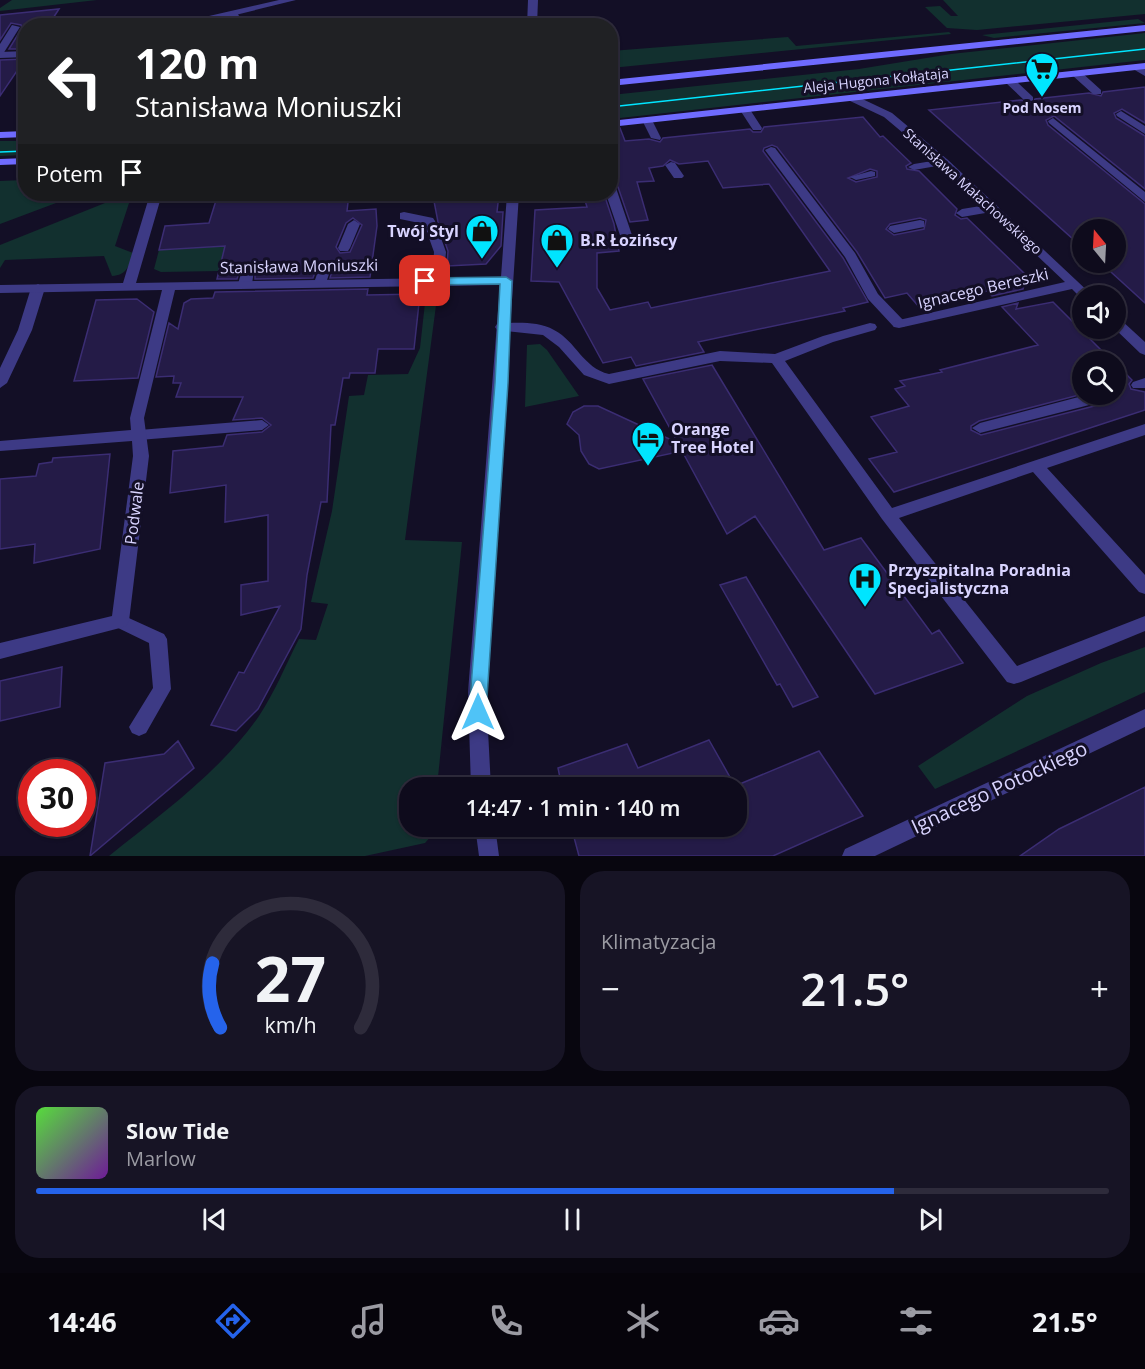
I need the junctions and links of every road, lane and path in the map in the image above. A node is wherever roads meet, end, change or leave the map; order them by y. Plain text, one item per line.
1 (291, 0) edge
2 (533, 0) edge
3 (234, 14) junction
4 (212, 18) edge
5 (236, 18) edge
6 (532, 18) edge
7 (15, 27) dead end
8 (1145, 28) edge
9 (0, 53) edge
10 (18, 54) edge
11 (1142, 69) edge
12 (1076, 73) junction
13 (1010, 81) junction
14 (618, 82) edge
15 (1097, 92) dead end
16 (852, 98) junction
17 (1029, 99) dead end
18 (745, 110) junction
19 (1122, 114) dead end
20 (647, 120) junction
21 (1053, 122) dead end
22 (618, 123) edge
23 (757, 128) dead end
24 (1145, 131) edge
25 (18, 134) edge
26 (0, 135) edge
27 (656, 138) dead end
28 (771, 150) dead end
29 (18, 161) edge
30 (0, 162) edge
31 (944, 162) junction
32 (671, 165) dead end
33 (914, 167) dead end
34 (871, 174) dead end
35 (678, 176) dead end
36 (856, 177) dead end
37 (1145, 198) edge
38 (154, 201) edge
39 (512, 201) edge
40 (614, 201) edge
41 (993, 208) junction
42 (962, 213) dead end
43 (404, 216) dead end
44 (354, 224) dead end
45 (920, 224) dead end
46 (894, 229) dead end
47 (629, 244) dead end
48 (344, 248) dead end
49 (325, 268) dead end
50 (438, 281) junction
51 (506, 281) junction
52 (320, 283) junction
53 (1075, 284) joint
54 (129, 285) junction
55 (170, 285) junction
56 (38, 288) junction
57 (0, 289) edge
58 (502, 327) junction
59 (870, 327) dead end
60 (1126, 332) edge
61 (1145, 350) edge
62 (776, 359) junction
63 (0, 383) edge
64 (1072, 404) edge
65 (262, 425) dead end
66 (980, 428) dead end
67 (1145, 429) edge
68 (139, 435) junction
69 (0, 446) edge
70 (1035, 464) junction
71 (888, 515) junction
72 (1145, 586) edge
73 (120, 621) junction
74 (1145, 623) edge
75 (0, 651) edge
76 (1145, 718) edge
77 (139, 727) dead end
78 (481, 777) edge
79 (486, 837) edge
80 (489, 856) edge
81 (852, 856) edge

1 - 3 street
2 - 6 street
3 - 4 street
3 - 5 street
7 - 9 street
8 - 14 main road, Aleja Hugona Kołłątaja
9 - 10 street
11 - 12 main road, Aleja Hugona Kołłątaja
12 - 13 main road, Aleja Hugona Kołłątaja
12 - 15 street
13 - 16 main road, Aleja Hugona Kołłątaja
13 - 17 street
16 - 18 main road, Aleja Hugona Kołłątaja
16 - 31 street, Stanisława Małachowskiego
18 - 20 main road, Aleja Hugona Kołłątaja
18 - 23 street
19 - 24 street
20 - 22 main road, Aleja Hugona Kołłątaja
20 - 27 street
21 - 37 street
25 - 26 main road
28 - 53 street, Ignacego Bereszki
29 - 30 main road
31 - 33 street
31 - 41 street, Stanisława Małachowskiego
32 - 35 street
34 - 36 street
38 - 54 street
39 - 51 street
40 - 47 street
41 - 42 street
41 - 53 street, Stanisława Małachowskiego
43 - 50 street
44 - 48 street
45 - 46 street
49 - 52 street
50 - 51 street, Stanisława Moniuszki
50 - 52 street, Stanisława Moniuszki
51 - 58 street
52 - 55 street, Stanisława Moniuszki
54 - 55 street, Stanisława Moniuszki
54 - 56 street, Stanisława Moniuszki
55 - 68 street, Podwale
56 - 57 street, Stanisława Moniuszki
56 - 63 street
58 - 62 street
58 - 78 street
59 - 62 street
60 - 61 street
62 - 71 street
64 - 66 street
65 - 68 street
67 - 70 street
68 - 69 street
68 - 73 street, Podwale
70 - 71 street
70 - 72 street
71 - 74 street
73 - 75 street
73 - 77 street
76 - 81 street, Ignacego Potockiego
79 - 80 street

